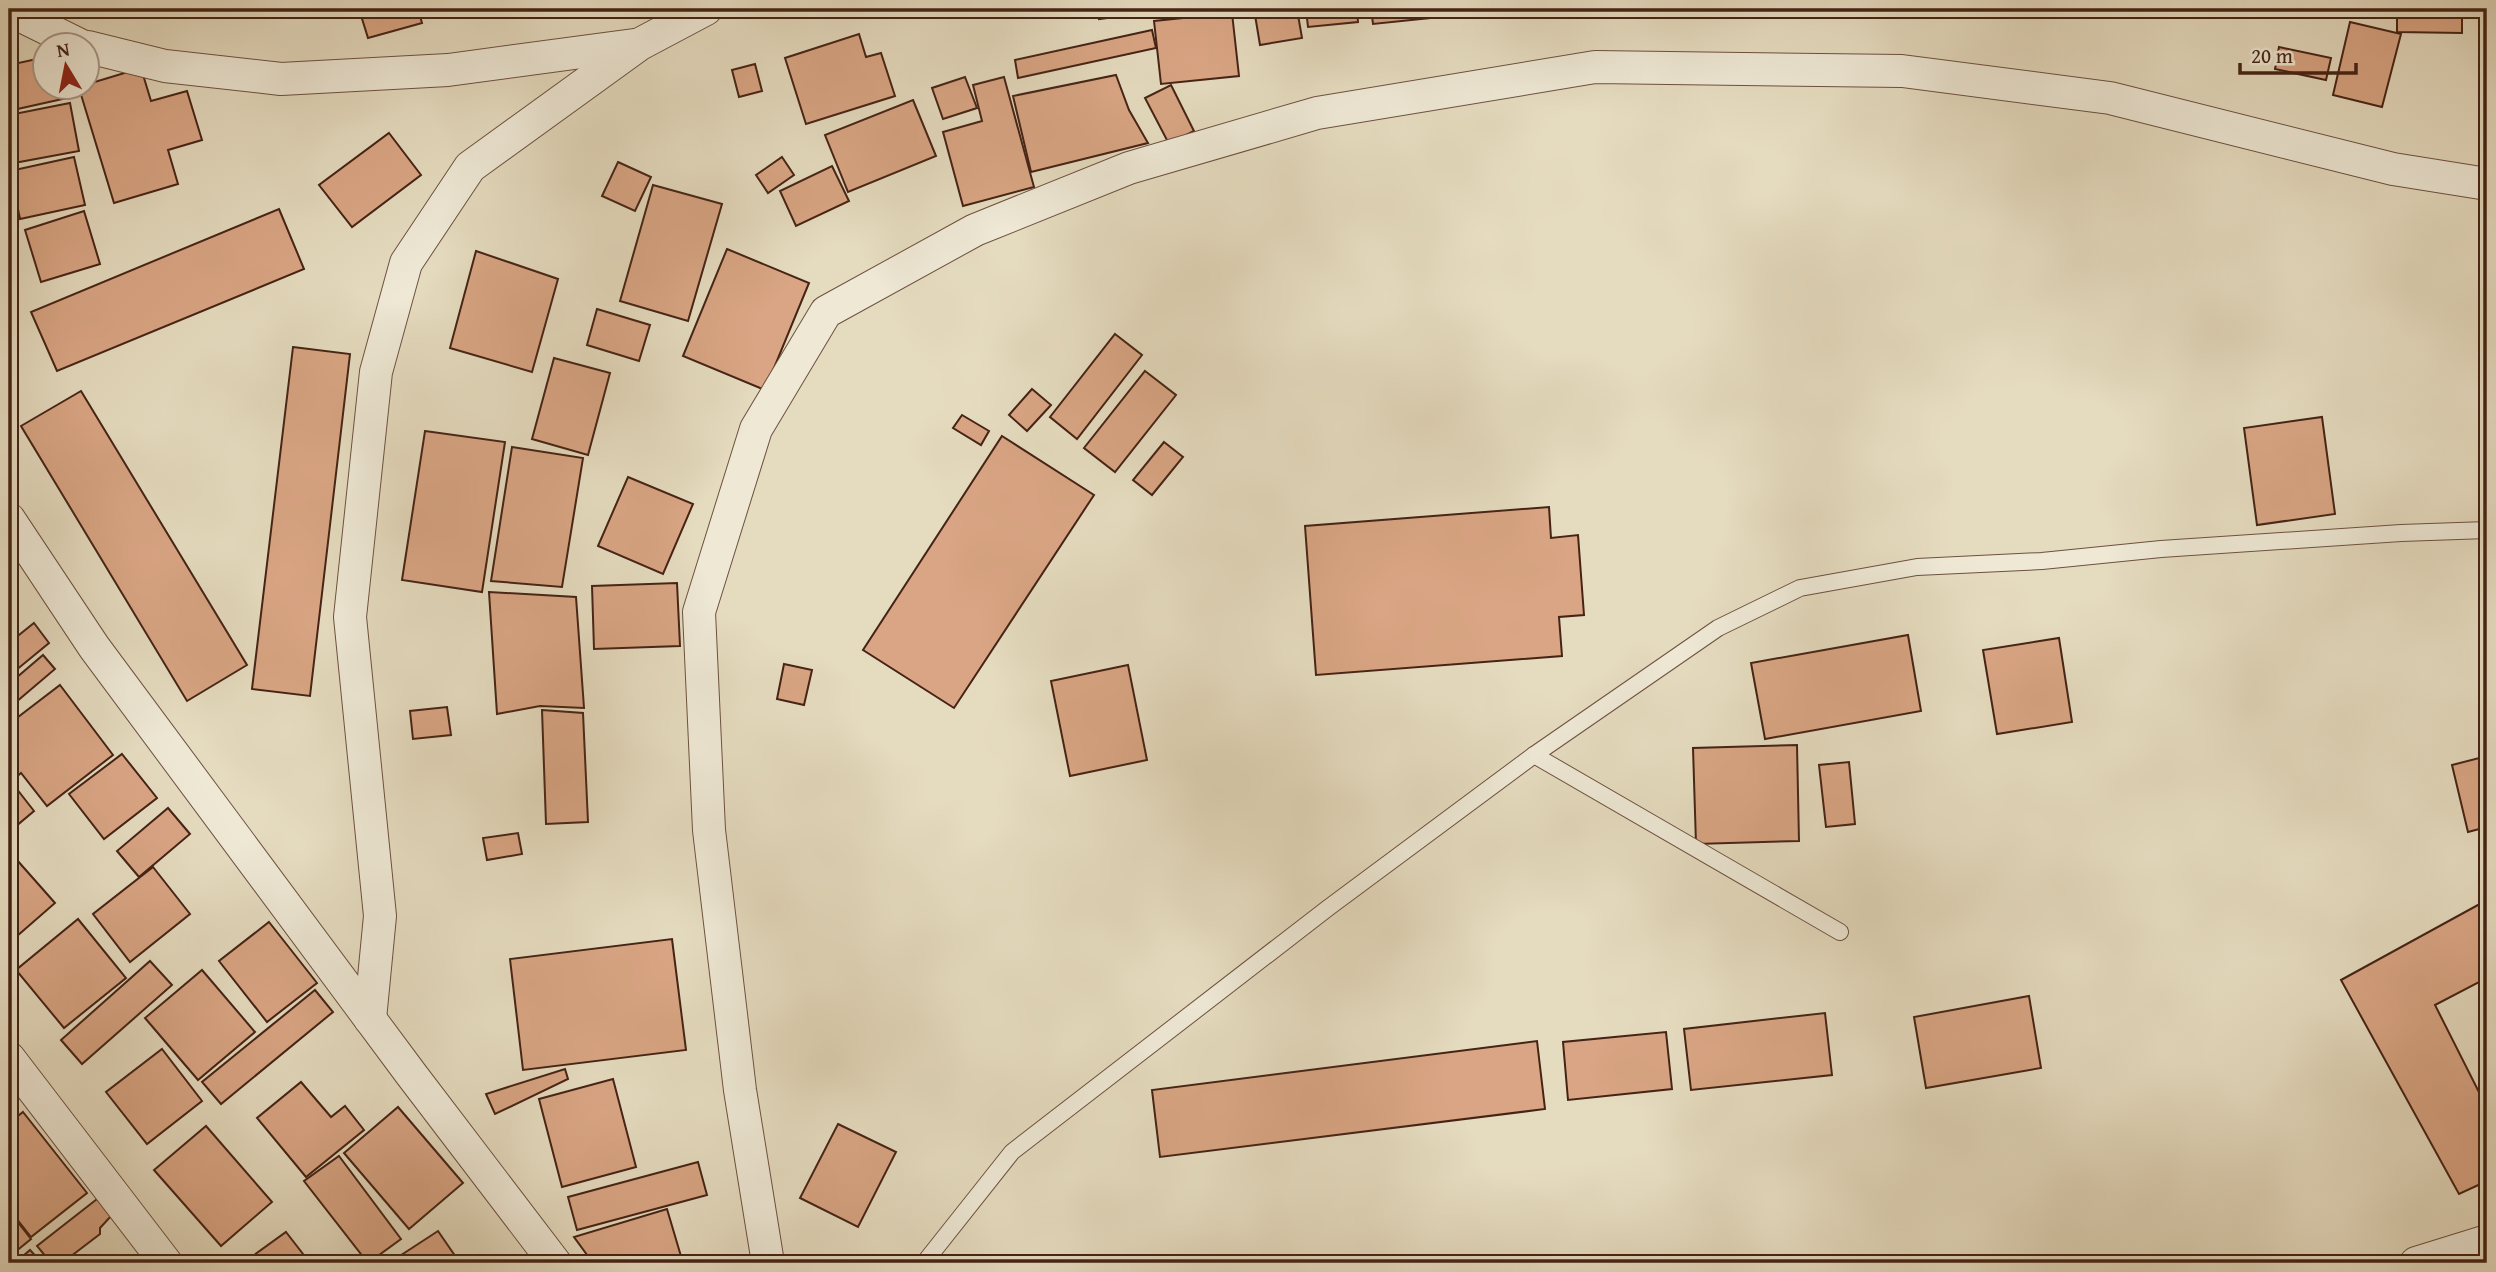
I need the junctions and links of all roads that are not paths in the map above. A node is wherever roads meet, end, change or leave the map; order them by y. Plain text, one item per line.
1 (706, 9) edge
2 (9, 10) edge
3 (54, 32) edge
4 (640, 44) junction
5 (102, 50) edge
6 (2487, 184) edge
7 (9, 519) edge
8 (2487, 530) edge
9 (1534, 755) junction
10 (1840, 932) dead end
11 (370, 1018) junction
12 (9, 1058) edge
13 (2487, 1241) edge
14 (166, 1263) edge
15 (555, 1263) edge
16 (768, 1263) edge
17 (924, 1263) edge
18 (2416, 1263) edge

1 - 4 street
2 - 3 street
4 - 5 street
4 - 11 street
6 - 16 street
7 - 11 street
8 - 9 lane
9 - 10 lane
9 - 17 lane
11 - 15 street
12 - 14 street
13 - 18 street

